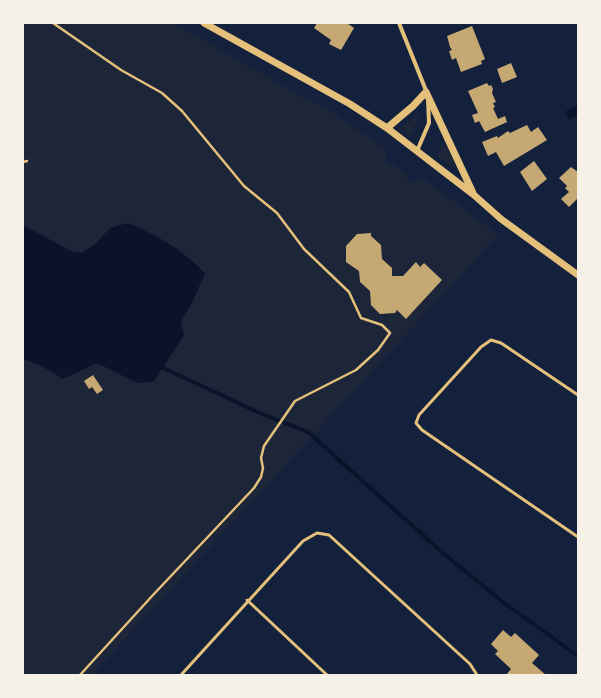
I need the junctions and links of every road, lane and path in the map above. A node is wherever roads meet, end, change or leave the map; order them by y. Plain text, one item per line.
1 (53, 23) edge
2 (204, 23) edge
3 (399, 23) edge
4 (426, 92) junction
5 (387, 128) junction
6 (416, 151) junction
7 (27, 161) dead end
8 (23, 162) edge
9 (474, 195) junction
10 (578, 275) edge
11 (578, 395) edge
12 (578, 537) edge
13 (247, 600) junction
14 (80, 675) edge
15 (181, 675) edge
16 (327, 675) edge
17 (477, 675) edge

1 - 14 path
2 - 5 street
3 - 4 street
4 - 5 street
4 - 6 street
4 - 9 street
5 - 6 street
6 - 9 street
7 - 8 path
9 - 10 street
11 - 12 lane
13 - 15 lane
13 - 16 lane
13 - 17 lane

